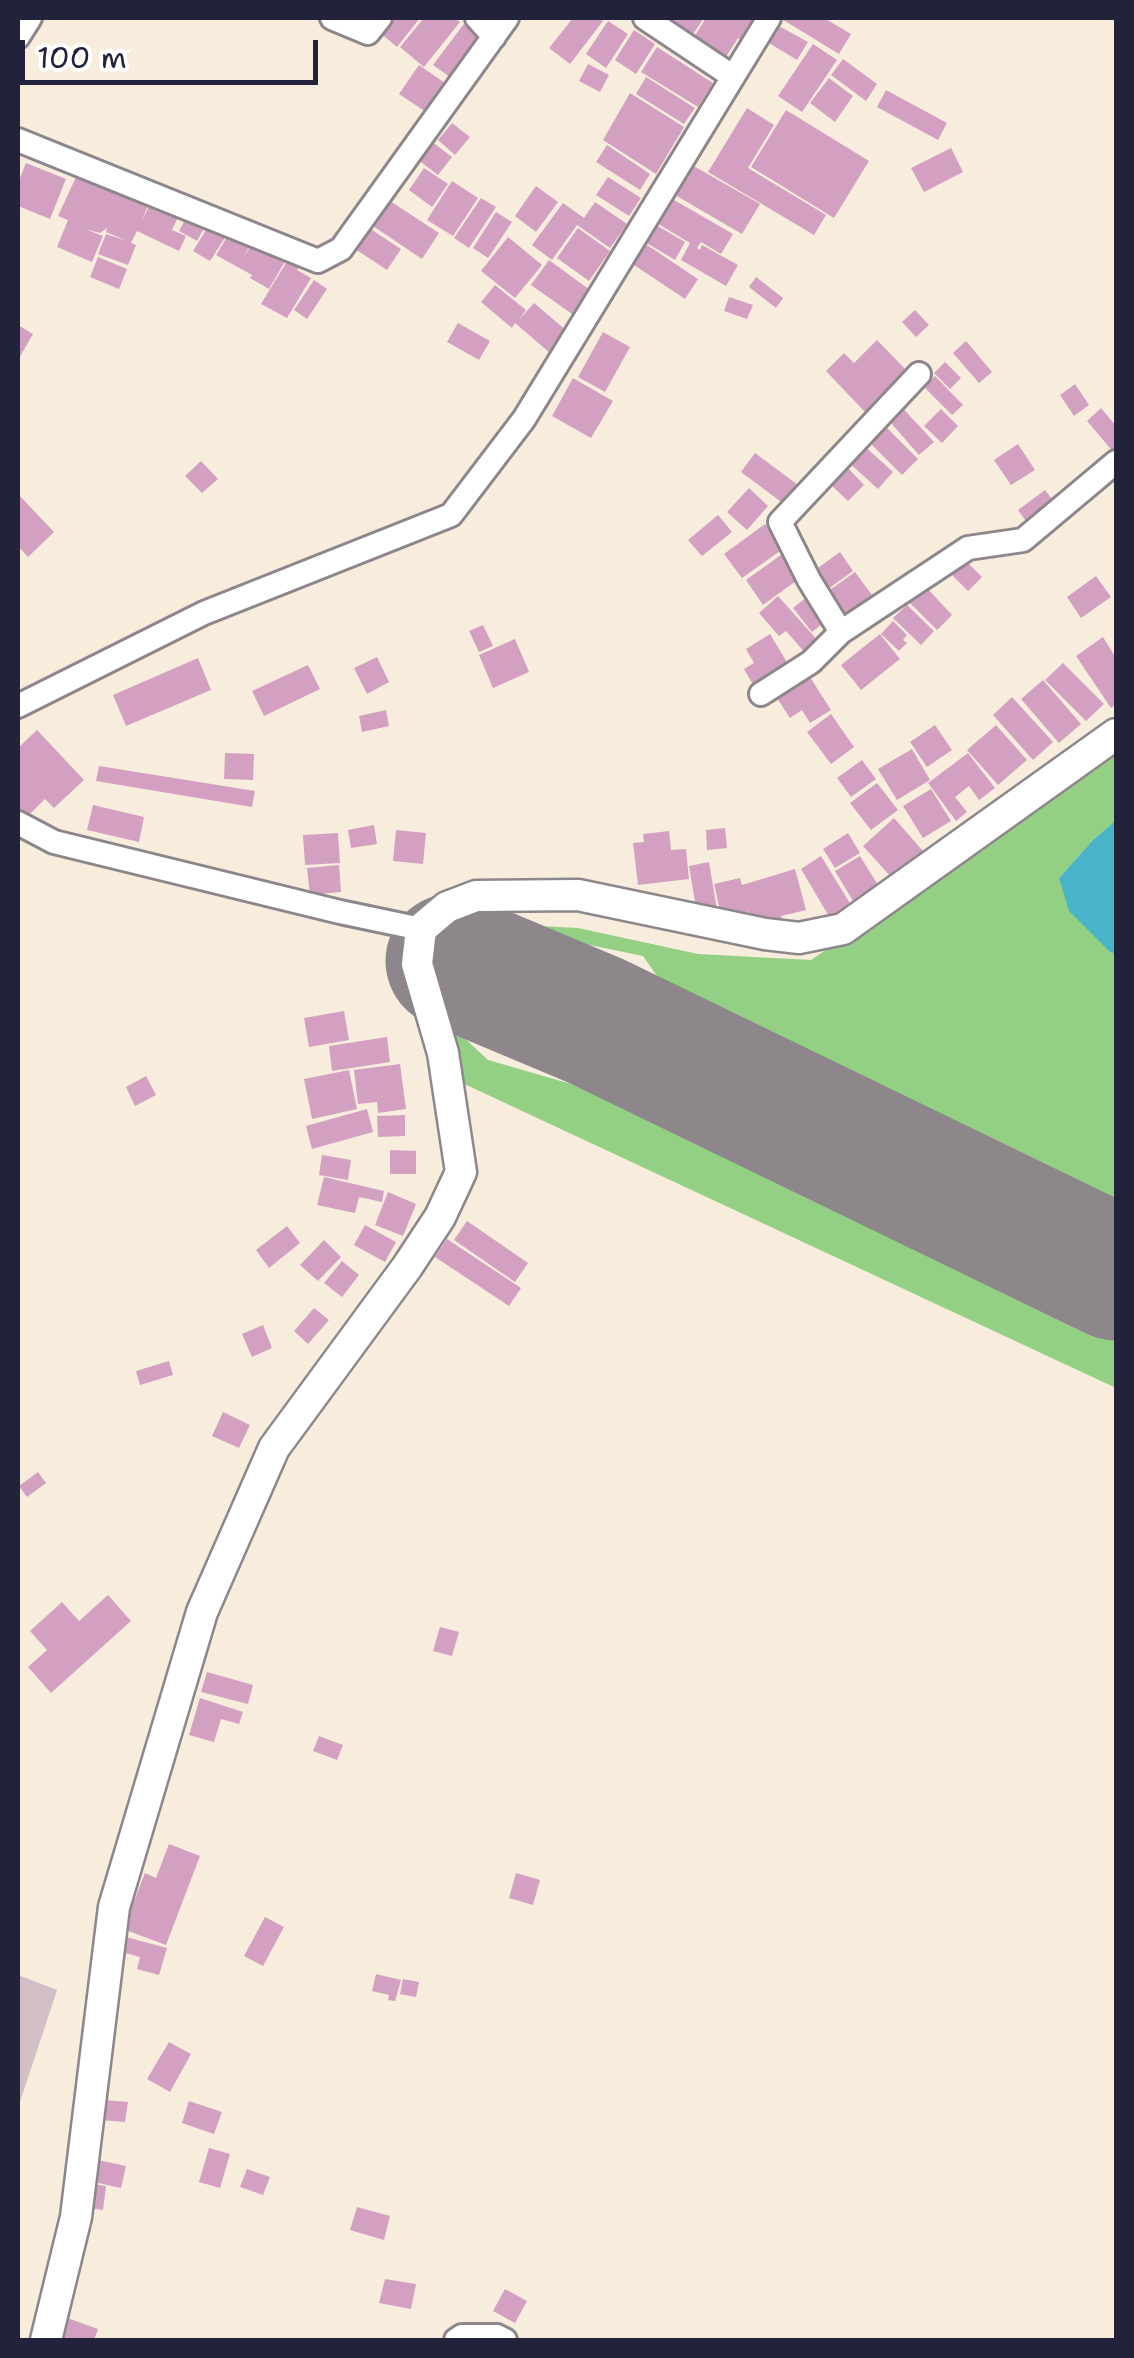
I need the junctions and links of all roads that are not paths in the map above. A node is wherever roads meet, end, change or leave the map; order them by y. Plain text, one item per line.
1 (30, 18) edge
2 (332, 18) edge
3 (380, 18) edge
4 (477, 18) edge
5 (645, 18) edge
6 (768, 18) edge
7 (500, 27) edge
8 (18, 37) edge
9 (732, 76) junction
10 (18, 140) edge
11 (919, 374) dead end
12 (1116, 462) edge
13 (842, 632) junction
14 (761, 694) dead end
15 (18, 706) edge
16 (1116, 734) edge
17 (18, 824) edge
18 (421, 929) junction
19 (46, 2340) edge
20 (456, 2340) edge
21 (505, 2340) edge

1 - 8 street
2 - 3 street
4 - 7 street
5 - 9 street
6 - 9 street
7 - 10 street
9 - 15 street
11 - 13 street
12 - 13 street
13 - 14 street
16 - 18 main road
17 - 18 street
18 - 19 main road
20 - 21 street

